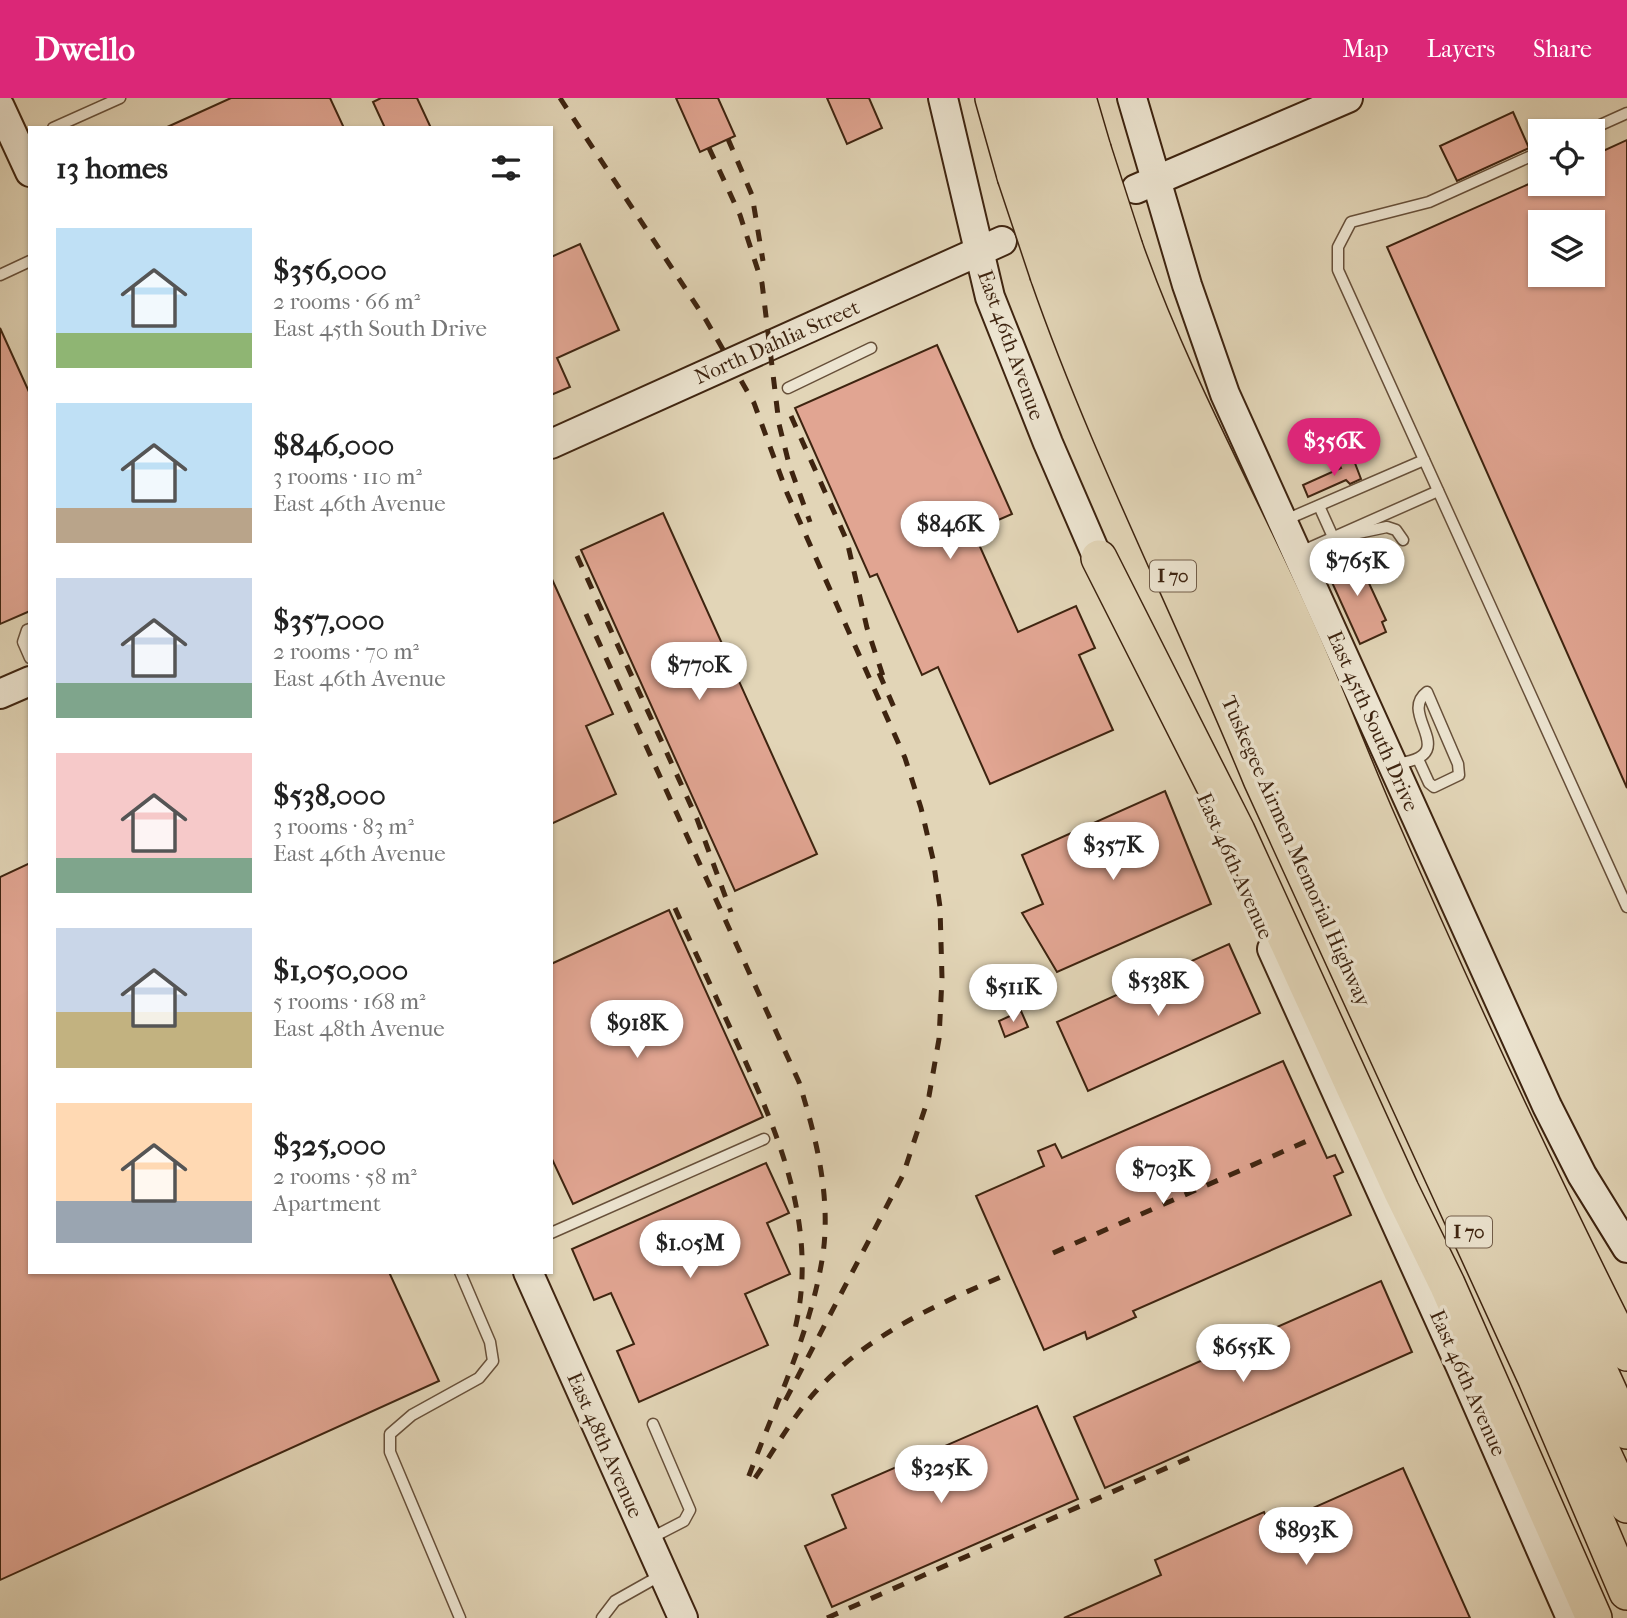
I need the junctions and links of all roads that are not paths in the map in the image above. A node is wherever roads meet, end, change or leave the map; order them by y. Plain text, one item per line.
1 (120, 98) edge
2 (943, 98) edge
3 (993, 98) edge
4 (1019, 98) edge
5 (1050, 98) edge
6 (1078, 98) edge
7 (1132, 98) edge
8 (1348, 98) edge
9 (0, 107) edge
10 (1627, 113) edge
11 (1605, 123) edge
12 (57, 126) edge
13 (23, 141) edge
14 (1528, 157) edge
15 (28, 163) edge
16 (1054, 163) junction
17 (1147, 184) junction
18 (990, 246) junction
19 (28, 262) edge
20 (1086, 262) junction
21 (0, 275) edge
22 (871, 348) dead end
23 (788, 388) dead end
24 (553, 443) edge
25 (1424, 460) junction
26 (1438, 491) junction
27 (1319, 506) junction
28 (1283, 522) junction
29 (1333, 537) junction
30 (1403, 540) dead end
31 (1297, 554) junction
32 (1099, 558) junction
33 (28, 630) edge
34 (28, 653) edge
35 (28, 682) edge
36 (0, 694) edge
37 (1405, 762) junction
38 (1303, 875) junction
39 (1627, 907) edge
40 (1460, 1004) junction
41 (764, 1139) dead end
42 (553, 1232) edge
43 (1627, 1248) edge
44 (461, 1274) edge
45 (529, 1274) edge
46 (1447, 1284) junction
47 (1627, 1300) edge
48 (1627, 1353) edge
49 (653, 1424) dead end
50 (1627, 1431) edge
51 (1627, 1505) edge
52 (648, 1539) junction
53 (663, 1574) junction
54 (1627, 1592) edge
55 (460, 1618) edge
56 (602, 1618) edge
57 (683, 1618) edge
58 (1571, 1618) edge
59 (1594, 1618) edge

1 - 12 lane
2 - 18 main road, East 46th Avenue
3 - 16 highway, Tuskegee Airmen Memorial Highway / I 70
4 - 16 highway
5 - 16 highway
6 - 16 highway, Tuskegee Airmen Memorial Highway / I 70
7 - 17 main road, East 45th South Drive
8 - 17 main road
9 - 13 main road
10 - 11 lane
13 - 15 main road
14 - 25 lane
16 - 20 highway, Tuskegee Airmen Memorial Highway / I 70, bridge
16 - 20 highway, Tuskegee Airmen Memorial Highway / I 70, bridge
17 - 28 main road, East 45th South Drive
18 - 24 main road, North Dahlia Street
18 - 32 main road, East 46th Avenue
19 - 21 lane
20 - 38 highway, Tuskegee Airmen Memorial Highway / I 70
20 - 40 highway, Tuskegee Airmen Memorial Highway / I 70
20 - 50 highway
20 - 51 highway
22 - 23 lane
25 - 26 lane
25 - 27 lane
26 - 29 lane
26 - 39 lane
27 - 28 lane
27 - 29 lane
28 - 31 main road, East 45th South Drive
29 - 30 lane
29 - 31 lane
31 - 37 main road, East 45th South Drive
32 - 46 highway
32 - 58 main road, East 46th Avenue
33 - 34 lane
35 - 36 main road
37 - 37 lane
37 - 43 main road, East 45th South Drive
38 - 46 highway
38 - 54 highway, Tuskegee Airmen Memorial Highway / I 70
40 - 47 highway
40 - 48 highway, Tuskegee Airmen Memorial Highway / I 70
41 - 42 lane
44 - 55 lane
45 - 52 main road, East 48th Avenue
46 - 59 highway
49 - 52 lane
52 - 53 main road, East 48th Avenue
53 - 56 lane
53 - 57 main road, East 48th Avenue

